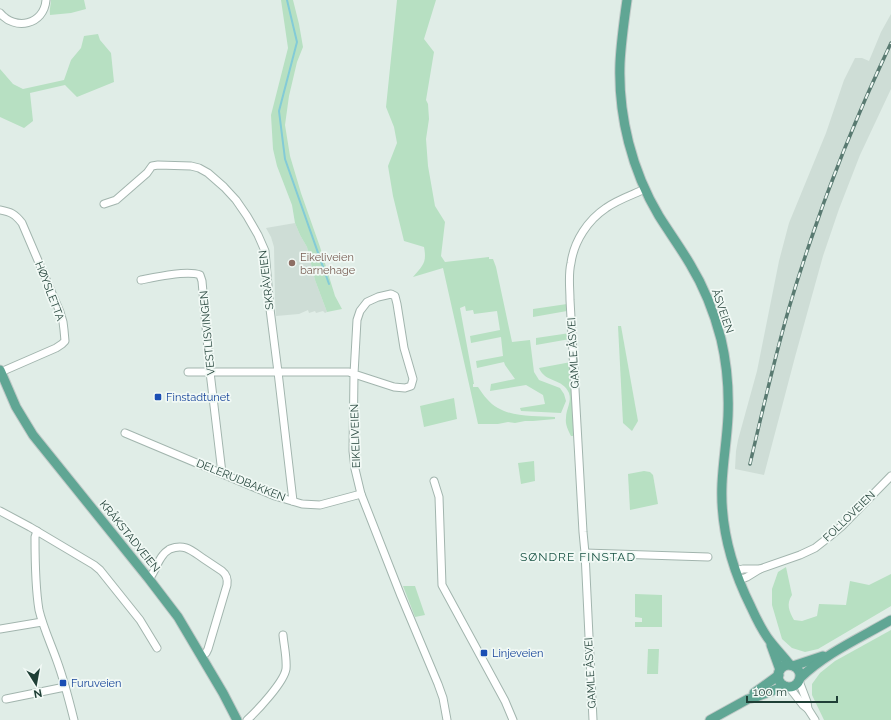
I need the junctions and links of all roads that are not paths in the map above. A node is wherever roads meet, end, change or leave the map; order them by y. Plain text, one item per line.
1 (46, 0) edge
2 (627, 0) edge
3 (0, 13) edge
4 (645, 189) junction
5 (104, 204) dead end
6 (0, 210) edge
7 (141, 280) dead end
8 (0, 371) edge
9 (188, 372) dead end
10 (210, 372) junction
11 (278, 372) junction
12 (354, 374) junction
13 (125, 433) dead end
14 (222, 474) junction
15 (891, 476) edge
16 (434, 481) dead end
17 (361, 494) junction
18 (293, 501) junction
19 (0, 511) edge
20 (37, 531) junction
21 (585, 553) junction
22 (708, 557) dead end
23 (737, 576) junction
24 (149, 579) junction
25 (891, 620) edge
26 (42, 622) junction
27 (0, 629) edge
28 (284, 635) dead end
29 (769, 640) junction
30 (156, 648) dead end
31 (830, 654) junction
32 (202, 656) junction
33 (792, 665) junction
34 (779, 673) junction
35 (800, 679) junction
36 (787, 686) junction
37 (65, 687) junction
38 (6, 699) dead end
39 (748, 699) junction
40 (808, 709) junction
41 (74, 720) edge
42 (237, 720) edge
43 (247, 720) edge
44 (447, 720) edge
45 (513, 720) edge
46 (593, 720) edge
47 (710, 720) edge
48 (815, 720) edge

1 - 3 street
2 - 4 main road, ÅSVEIEN
4 - 21 street, GAMLE ÅSVEI
4 - 23 main road, ÅSVEIEN
5 - 11 street, SKRÅVEIEN
6 - 8 street, HØYSLETTA
7 - 10 street, VESTLISVINGEN
8 - 24 main road, KRÅKSTADVEIEN
9 - 10 street
10 - 11 street
10 - 14 street, VESTLISVINGEN
11 - 12 street
11 - 18 street, SKRÅVEIEN
12 - 12 street, EIKELIVEIEN
12 - 17 street, EIKELIVEIEN
13 - 14 street, DELERUDBAKKEN
14 - 18 street, DELERUDBAKKEN
15 - 23 street, FOLLOVEIEN
16 - 45 street
17 - 18 street, DELERUDBAKKEN
17 - 44 street, EIKELIVEIEN
19 - 20 street
20 - 26 street
20 - 30 street
21 - 22 street
21 - 46 street, GAMLE ÅSVEI
23 - 29 main road, ÅSVEIEN
24 - 32 main road, KRÅKSTADVEIEN
24 - 32 street
25 - 31 main road
26 - 27 street
26 - 37 street
28 - 43 street
29 - 33 main road, ÅSVEIEN
29 - 34 main road, ÅSVEIEN
31 - 33 main road
31 - 35 main road
32 - 42 main road, KRÅKSTADVEIEN
33 - 34 main road
33 - 35 main road
34 - 36 main road
34 - 39 main road
35 - 36 main road
35 - 40 street
36 - 39 main road
36 - 40 street
37 - 38 street
37 - 41 street
39 - 47 main road
40 - 48 street

